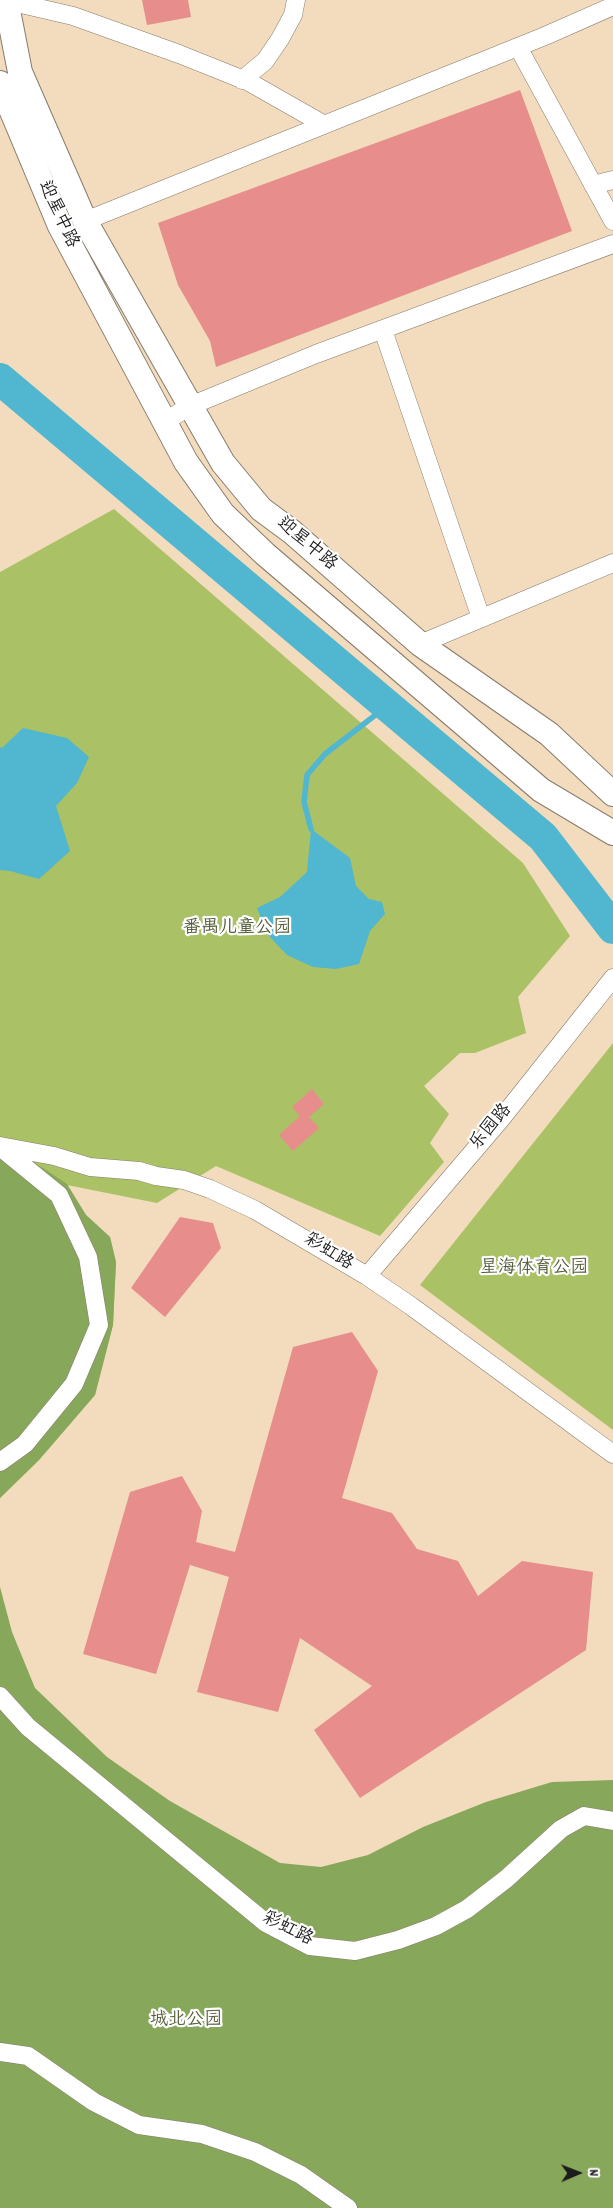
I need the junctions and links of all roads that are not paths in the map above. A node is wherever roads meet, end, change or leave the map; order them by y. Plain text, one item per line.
1 (5, 0) edge
2 (296, 0) edge
3 (613, 6) edge
4 (518, 47) junction
5 (0, 56) edge
6 (242, 80) junction
7 (0, 83) edge
8 (323, 124) junction
9 (613, 180) edge
10 (593, 185) junction
11 (85, 220) junction
12 (613, 221) edge
13 (613, 244) edge
14 (383, 330) junction
15 (190, 406) junction
16 (164, 422) junction
17 (613, 563) edge
18 (481, 618) junction
19 (420, 644) junction
20 (613, 794) edge
21 (613, 833) edge
22 (613, 978) edge
23 (0, 1146) edge
24 (368, 1276) junction
25 (613, 1454) edge
26 (0, 1462) edge
27 (0, 1696) edge
28 (613, 1820) edge
29 (0, 2052) edge
30 (348, 2208) edge

1 - 6 street
1 - 11 street, 迎星中路
2 - 6 street
3 - 4 street
4 - 8 street
4 - 10 street
5 - 11 street, 迎星中路
6 - 8 street
7 - 16 street, 迎星中路
8 - 11 street
9 - 10 street
10 - 12 street
11 - 15 street, 迎星中路
11 - 16 street, 迎星中路
13 - 14 street
14 - 15 street
14 - 18 street
15 - 16 street
15 - 19 street, 迎星中路
16 - 21 street, 迎星中路
17 - 18 street
18 - 19 street
19 - 20 street, 迎星中路
22 - 24 street, 乐园路
23 - 24 street, 彩虹路
23 - 26 street, 彩虹路
24 - 25 street, 彩虹路
27 - 28 street, 彩虹路
29 - 30 street

